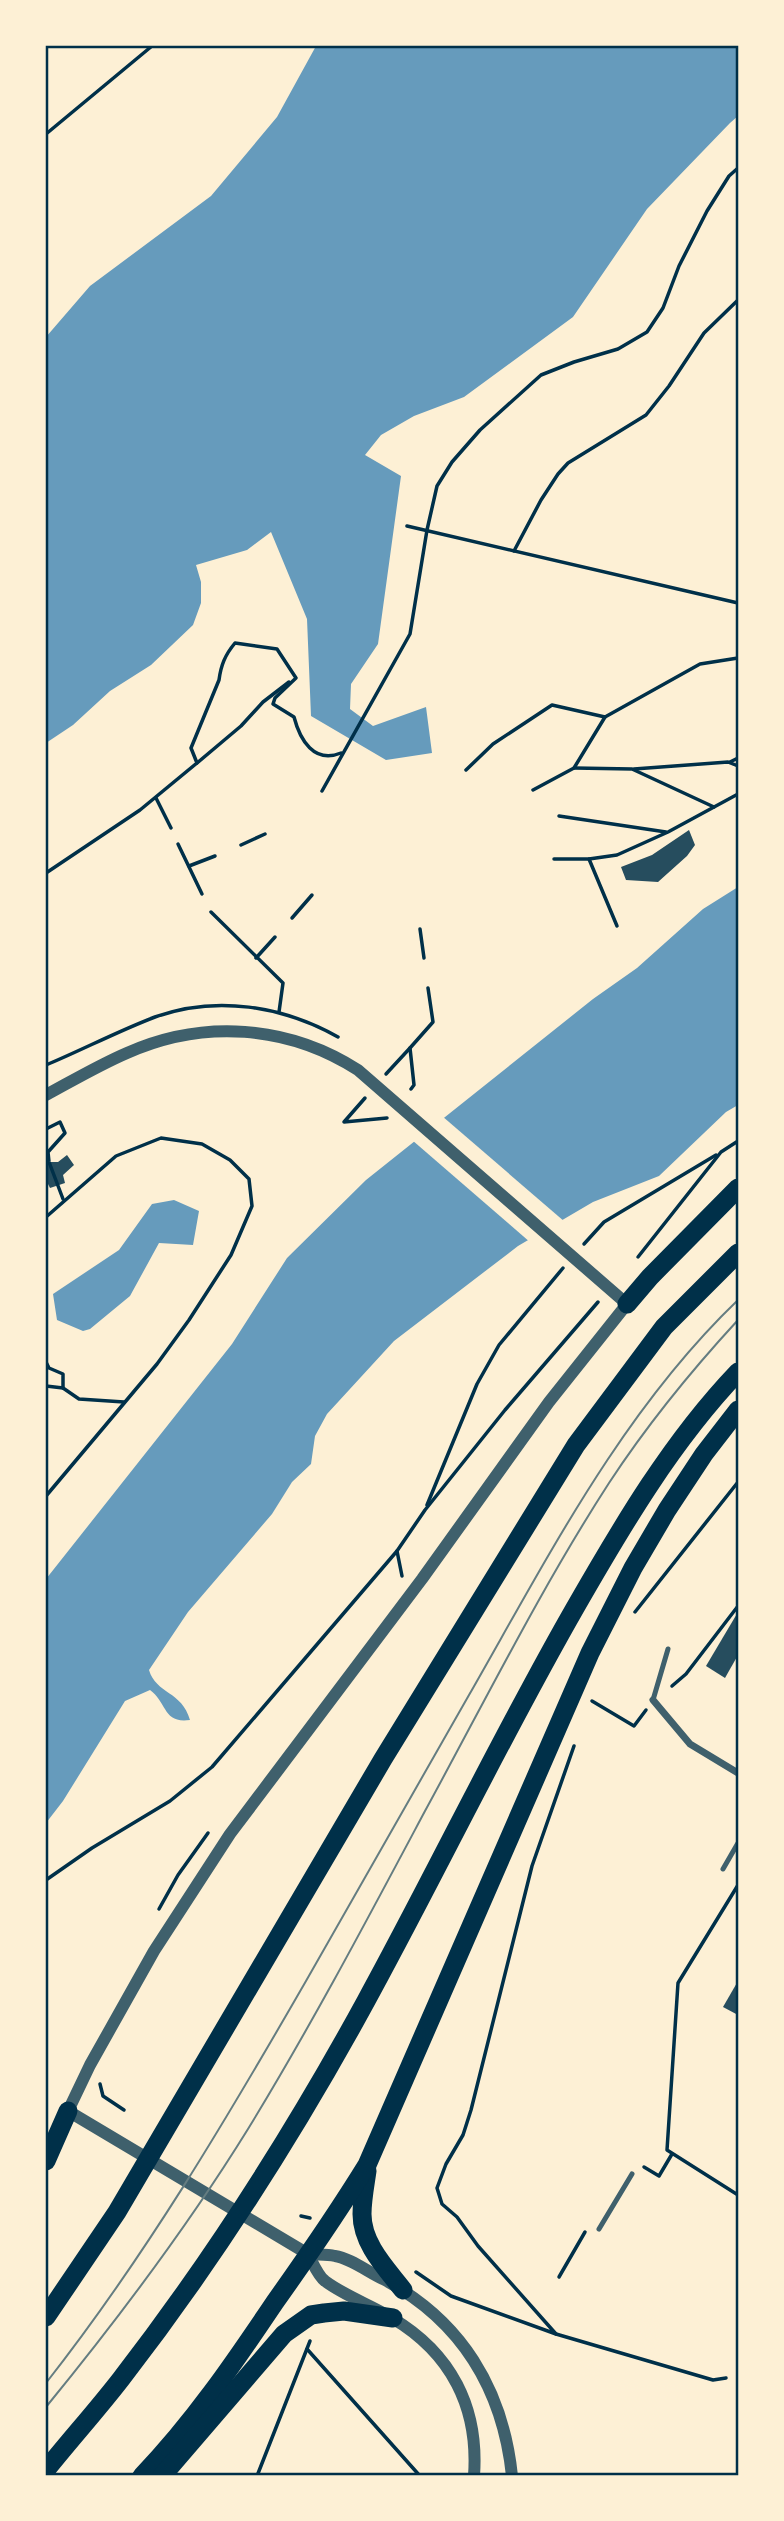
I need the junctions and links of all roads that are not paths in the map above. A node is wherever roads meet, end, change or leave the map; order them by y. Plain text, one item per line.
1 (46, 1095) edge
2 (738, 1188) edge
3 (738, 1252) edge
4 (626, 1304) junction
5 (738, 1373) edge
6 (738, 1410) edge
7 (668, 1649) dead end
8 (653, 1700) joint
9 (738, 1773) edge
10 (738, 1843) edge
11 (723, 1869) dead end
12 (68, 2111) junction
13 (46, 2161) edge
14 (367, 2165) junction
15 (632, 2174) dead end
16 (599, 2229) dead end
17 (308, 2255) junction
18 (403, 2290) junction
19 (46, 2317) edge
20 (393, 2318) junction
21 (46, 2470) edge
22 (142, 2476) edge
23 (162, 2476) edge
24 (474, 2476) edge
25 (512, 2476) edge

1 - 4 street
2 - 4 highway
3 - 19 highway
4 - 12 street
5 - 21 highway
6 - 14 highway
7 - 8 lane
8 - 9 street
10 - 11 lane
12 - 13 highway
12 - 17 street
14 - 17 highway
14 - 18 highway
15 - 16 lane
17 - 18 street
17 - 20 street
17 - 22 highway
18 - 25 street
20 - 23 highway
20 - 24 street

